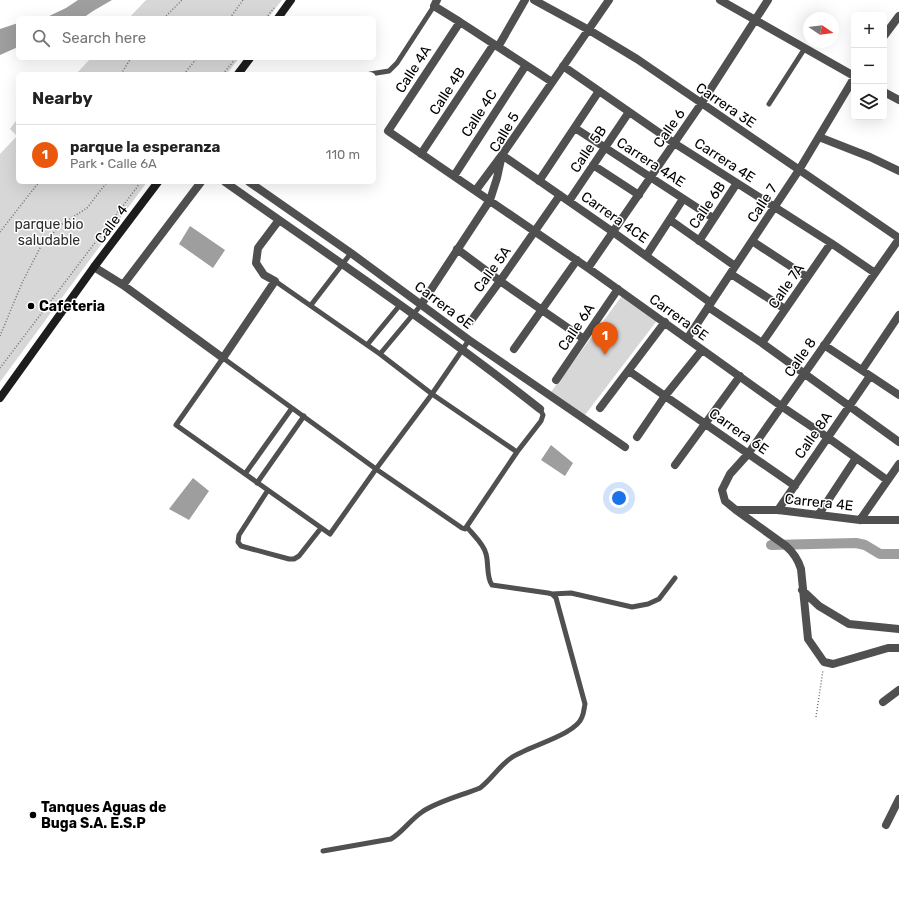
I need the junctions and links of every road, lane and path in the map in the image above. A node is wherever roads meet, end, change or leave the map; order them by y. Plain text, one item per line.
1 (182, 0) edge
2 (243, 0) edge
3 (291, 0) edge
4 (525, 0) edge
5 (534, 0) edge
6 (609, 0) edge
7 (720, 0) edge
8 (768, 0) edge
9 (436, 3) edge
10 (166, 16) edge
11 (231, 16) edge
12 (279, 16) edge
13 (899, 16) edge
14 (755, 20) junction
15 (460, 22) junction
16 (589, 30) junction
17 (887, 32) edge
18 (496, 45) junction
19 (803, 47) edge
20 (804, 48) joint
21 (130, 60) edge
22 (195, 60) edge
23 (234, 60) edge
24 (248, 60) edge
25 (526, 65) junction
26 (563, 66) junction
27 (122, 72) edge
28 (186, 72) edge
29 (226, 72) edge
30 (240, 72) edge
31 (376, 73) edge
32 (851, 75) edge
33 (552, 82) junction
34 (851, 82) edge
35 (600, 91) junction
36 (887, 94) edge
37 (899, 100) edge
38 (701, 104) junction
39 (768, 104) dead end
40 (629, 112) junction
41 (575, 128) junction
42 (388, 131) joint
43 (819, 137) junction
44 (674, 143) junction
45 (605, 148) junction
46 (421, 154) junction
47 (502, 155) junction
48 (593, 165) junction
49 (799, 170) junction
50 (899, 171) edge
51 (454, 176) junction
52 (650, 177) junction
53 (540, 180) junction
54 (737, 183) junction
55 (37, 184) edge
56 (105, 184) edge
57 (140, 184) edge
58 (156, 184) edge
59 (199, 184) edge
60 (228, 184) edge
61 (253, 184) edge
62 (258, 188) junction
63 (476, 190) junction
64 (639, 194) junction
65 (560, 195) junction
66 (249, 199) junction
67 (683, 199) junction
68 (490, 200) junction
69 (569, 201) junction
70 (774, 207) junction
71 (298, 216) junction
72 (713, 218) junction
73 (279, 220) junction
74 (670, 220) junction
75 (289, 227) junction
76 (535, 231) junction
77 (0, 232) edge
78 (613, 232) junction
79 (899, 238) edge
80 (699, 241) junction
81 (752, 241) junction
82 (831, 243) junction
83 (457, 249) junction
84 (351, 253) junction
85 (646, 256) junction
86 (577, 260) junction
87 (343, 265) junction
88 (735, 266) junction
89 (94, 267) junction
90 (588, 268) junction
91 (875, 273) junction
92 (731, 274) junction
93 (808, 277) junction
94 (275, 281) junction
95 (500, 281) junction
96 (123, 285) junction
97 (618, 289) junction
98 (407, 294) junction
99 (421, 304) junction
100 (311, 305) junction
101 (400, 305) junction
102 (710, 305) junction
103 (785, 309) junction
104 (543, 310) junction
105 (413, 315) junction
106 (899, 315) edge
107 (470, 322) dead end
108 (665, 322) junction
109 (0, 336) edge
110 (584, 338) junction
111 (687, 339) junction
112 (469, 340) junction
113 (762, 343) junction
114 (367, 345) junction
115 (824, 345) junction
116 (514, 349) dead end
117 (462, 350) junction
118 (702, 350) junction
119 (380, 354) junction
120 (223, 358) junction
121 (494, 358) junction
122 (0, 368) edge
123 (486, 368) junction
124 (862, 370) junction
125 (629, 371) junction
126 (804, 374) junction
127 (519, 375) junction
128 (740, 376) junction
129 (870, 376) junction
130 (556, 380) dead end
131 (511, 386) junction
132 (432, 394) junction
133 (899, 395) edge
134 (665, 396) junction
135 (0, 398) edge
136 (781, 406) junction
137 (849, 407) junction
138 (292, 408) junction
139 (600, 408) dead end
140 (540, 409) joint
141 (304, 416) junction
142 (705, 424) junction
143 (827, 437) junction
144 (637, 438) dead end
145 (899, 442) edge
146 (625, 447) dead end
147 (517, 452) junction
148 (748, 454) junction
149 (856, 458) junction
150 (899, 464) edge
151 (675, 465) dead end
152 (376, 469) junction
153 (245, 474) junction
154 (887, 480) junction
155 (257, 483) junction
156 (795, 486) junction
157 (268, 490) junction
158 (736, 510) junction
159 (778, 510) junction
160 (819, 514) junction
161 (860, 520) junction
162 (899, 520) edge
163 (467, 527) junction
164 (321, 528) junction
165 (675, 578) dead end
166 (802, 590) junction
167 (552, 594) junction
168 (899, 629) edge
169 (899, 648) edge
170 (824, 662) junction
171 (899, 690) edge
172 (883, 702) dead end
173 (816, 717) dead end
174 (899, 798) edge
175 (886, 825) dead end
176 (323, 851) dead end

1 - 10 path
2 - 11 path
3 - 12 street
4 - 18 street, Calle 4B
5 - 16 street, Carrera 3E
6 - 16 street, Calle 5
7 - 14 street
8 - 14 street, Calle 6
9 - 15 street
9 - 31 lane
13 - 17 street
14 - 19 street
14 - 38 street, Calle 6
15 - 18 street
15 - 42 street, Calle 4A
16 - 26 street, Calle 5
16 - 38 street, Carrera 3E
18 - 25 street
18 - 46 street, Calle 4B
20 - 32 street
20 - 39 lane
21 - 27 path
22 - 28 path
23 - 29 path
24 - 30 street
25 - 33 street
25 - 51 street, Calle 4C
26 - 33 street, Calle 5
26 - 35 street, Carrera 4E
33 - 47 street, Calle 5
34 - 43 street, Calle 7
35 - 40 street, Carrera 4E
35 - 41 street
36 - 37 street
38 - 44 street, Calle 6
38 - 49 street, Carrera 3E
40 - 44 street, Carrera 4E
40 - 45 street, Calle 5B
41 - 45 street, Carrera 4AE
41 - 53 street
42 - 46 street, Carrera 5E
43 - 49 street, Calle 7
43 - 50 street
44 - 52 street, Calle 6
44 - 54 street, Carrera 4E
45 - 48 street, Calle 5B
45 - 52 street, Carrera 4AE
46 - 51 street, Carrera 5E
47 - 53 street, Carrera 4CE
47 - 63 street
47 - 68 street, Calle 5
48 - 64 street
48 - 69 street, Calle 5B
49 - 70 street, Calle 7
49 - 79 street, Carrera 3E
51 - 63 street, Carrera 5E
52 - 64 street, Calle 6
52 - 67 street, Carrera 4AE
53 - 65 street, Carrera 4CE
54 - 70 street, Carrera 4E
54 - 72 street, Calle 6B
55 - 77 path
56 - 109 path
57 - 122 path
58 - 89 street, Calle 4
59 - 96 street
60 - 66 street, Carrera 6E
61 - 62 street, Carrera 6E
62 - 66 street
62 - 71 street, Carrera 6E
63 - 68 street, Carrera 5E
64 - 78 street, Calle 6
65 - 69 street, Carrera 4CE
65 - 76 street, Calle 5A
66 - 73 street, Carrera 6E
67 - 72 street, Carrera 4AE
67 - 74 street
68 - 76 street, Carrera 5E
68 - 83 street, Calle 5
69 - 78 street, Carrera 4CE
70 - 81 street, Calle 7
70 - 82 street, Carrera 4E
71 - 75 street
71 - 84 street, Carrera 6E
72 - 80 street, Calle 6B
73 - 75 street, Carrera 6E
73 - 94 street
74 - 80 street
74 - 85 street
75 - 87 street, Carrera 6E
76 - 86 street, Carrera 5E
76 - 95 street, Calle 5A
78 - 85 street, Carrera 4CE
78 - 90 street, Calle 6
79 - 91 street, Calle 8
80 - 88 street
81 - 88 street, Calle 7
81 - 93 street
82 - 91 street, Carrera 4E
82 - 93 street, Calle 7A
83 - 95 street
83 - 99 street, Calle 5
84 - 87 lane
84 - 98 street, Carrera 6E
85 - 102 street, Carrera 4CE
86 - 90 street, Carrera 5E
86 - 104 street
87 - 100 lane
87 - 101 street, Carrera 6E
88 - 92 street, Calle 7
89 - 96 street
89 - 135 street, Calle 4
90 - 97 street, Carrera 5E
91 - 115 street, Calle 8
92 - 102 street, Calle 7
92 - 103 street
93 - 103 street, Calle 7A
94 - 100 lane
94 - 120 street
95 - 104 street
95 - 107 street, Calle 5A
96 - 120 street
97 - 108 street, Carrera 5E
97 - 110 street, Calle 6A
98 - 99 street, Carrera 6E
98 - 101 street
99 - 105 lane
99 - 112 street, Carrera 6E
100 - 114 lane
101 - 105 street, Carrera 6E
101 - 114 lane
102 - 111 street, Calle 7
102 - 113 street, Carrera 4CE
103 - 113 street, Calle 7A
104 - 110 street
104 - 116 street
105 - 117 street, Carrera 6E
105 - 119 lane
106 - 124 street
108 - 111 street, Carrera 5E
108 - 125 street
110 - 130 street, Calle 6A
111 - 118 street, Carrera 5E
112 - 117 lane
112 - 121 street, Carrera 6E
113 - 126 street, Carrera 4CE
114 - 119 lane
115 - 124 street
115 - 126 street, Calle 8
117 - 123 street, Carrera 6E
117 - 132 lane
118 - 128 street, Carrera 5E
118 - 134 street
119 - 132 lane
120 - 138 lane
120 - 153 lane
121 - 123 street
121 - 127 street, Carrera 6E
123 - 131 street, Carrera 6E
124 - 129 street
125 - 134 street, Carrera 6E
125 - 139 street
126 - 136 street, Calle 8
126 - 137 street, Carrera 4CE
127 - 131 street
127 - 146 street, Carrera 6E
128 - 136 street, Carrera 5E
128 - 142 street
129 - 133 street
129 - 137 street, Calle 8A
131 - 140 street, Carrera 6E
132 - 147 lane
132 - 152 lane
134 - 142 street, Carrera 6E
134 - 144 street
136 - 143 street, Carrera 5E
136 - 148 street, Calle 8
137 - 143 street, Calle 8A
137 - 145 street, Carrera 4CE
138 - 141 lane
138 - 153 lane
140 - 147 lane
141 - 152 lane
141 - 155 lane
142 - 148 street, Carrera 6E
142 - 151 street
143 - 149 street, Carrera 5E
143 - 156 street, Calle 8A
147 - 163 lane
148 - 156 street, Carrera 6E
148 - 158 street, Calle 8
149 - 154 street, Carrera 5E
149 - 160 street
150 - 154 street
152 - 163 lane
152 - 164 lane
153 - 155 lane
154 - 161 street
155 - 157 lane
156 - 159 street, Calle 8A
157 - 164 lane
157 - 164 lane
158 - 159 street, Carrera 4E
158 - 166 street
159 - 160 street, Carrera 4E
160 - 161 street, Carrera 4E
161 - 162 street, Carrera 4E
163 - 167 lane
165 - 167 lane
166 - 168 street
166 - 170 street
167 - 176 lane
169 - 170 street
170 - 173 path
171 - 172 street
174 - 175 street

